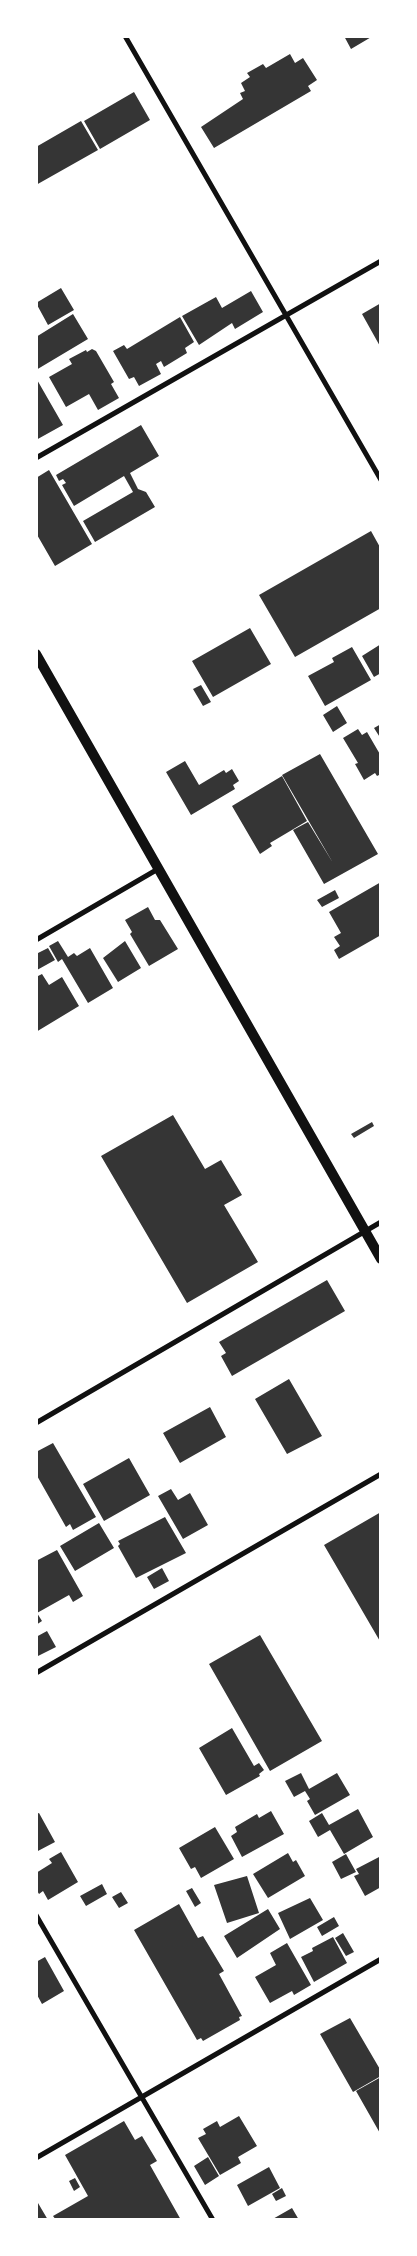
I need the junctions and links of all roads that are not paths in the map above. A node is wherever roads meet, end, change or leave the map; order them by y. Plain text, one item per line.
1 (125, 36) edge
2 (381, 261) edge
3 (285, 315) junction
4 (36, 458) edge
5 (381, 480) edge
6 (36, 654) edge
7 (159, 869) junction
8 (36, 940) edge
9 (381, 1222) edge
10 (365, 1231) junction
11 (381, 1259) edge
12 (36, 1423) edge
13 (381, 1474) edge
14 (36, 1672) edge
15 (36, 1915) edge
16 (381, 1959) edge
17 (142, 2097) junction
18 (36, 2158) edge
19 (212, 2220) edge

1 - 3 street
2 - 3 street
3 - 4 street
3 - 5 street
6 - 7 main road
7 - 8 street
7 - 10 main road
9 - 10 street
10 - 11 main road
10 - 12 street
13 - 14 street
15 - 17 street
16 - 17 street
17 - 18 street
17 - 19 street

